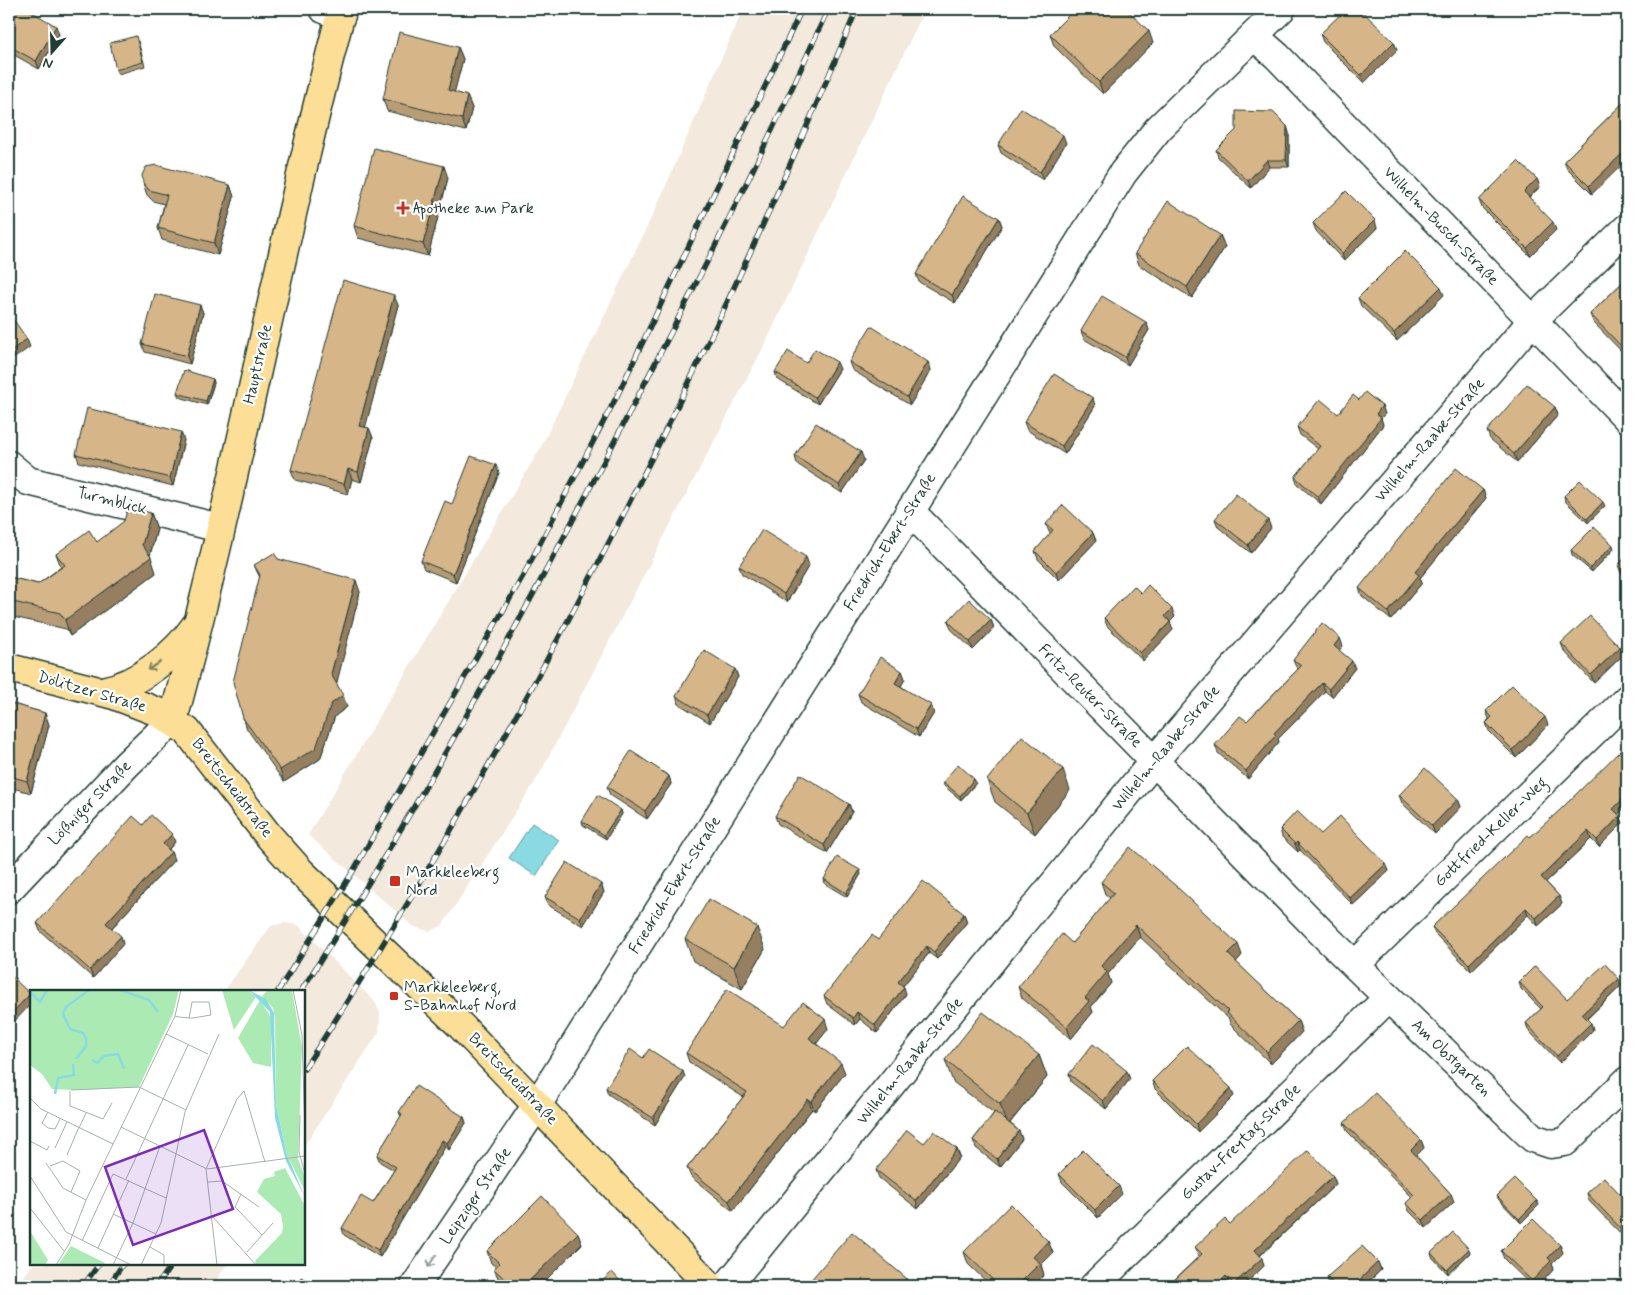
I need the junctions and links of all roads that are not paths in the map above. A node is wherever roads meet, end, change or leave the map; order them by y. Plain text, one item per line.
1 (1281, 9) edge
2 (336, 11) edge
3 (1254, 36) junction
4 (1627, 228) edge
5 (1532, 321) junction
6 (1627, 418) edge
7 (9, 464) edge
8 (910, 511) junction
9 (220, 528) junction
10 (200, 619) junction
11 (9, 668) edge
12 (102, 691) junction
13 (1627, 699) edge
14 (173, 720) junction
15 (1154, 760) junction
16 (9, 889) edge
17 (1355, 965) junction
18 (1388, 998) junction
19 (1627, 1081) edge
20 (537, 1105) junction
21 (414, 1286) edge
22 (710, 1286) edge
23 (727, 1286) edge
24 (1094, 1286) edge

1 - 3 street, Friedrich-Ebert-Straße
2 - 9 main road, Hauptstraße
3 - 5 street, Wilhelm-Busch-Straße
3 - 8 street, Friedrich-Ebert-Straße
4 - 5 street, Wilhelm-Raabe-Straße
5 - 6 street, Wilhelm-Busch-Straße
5 - 15 street, Wilhelm-Raabe-Straße
7 - 9 street, Turmblick
8 - 15 street, Fritz-Reuter-Straße
8 - 20 street, Friedrich-Ebert-Straße
9 - 10 main road, Hauptstraße
10 -> 12 main road
10 - 14 main road, Hauptstraße
11 - 12 main road, Dölitzer Straße
12 - 14 main road, Dölitzer Straße
13 - 17 street, Gottfried-Keller-Weg
14 - 16 street, Lößniger Straße
14 - 20 main road, Breitscheidstraße
15 - 17 street, Fritz-Reuter-Straße
15 - 23 street, Wilhelm-Raabe-Straße
17 - 18 street, Am Obstgarten
18 - 19 street, Am Obstgarten
18 - 24 street, Gustav-Freytag-Straße
20 -> 21 street, Leipziger Straße
20 - 22 main road, Breitscheidstraße

